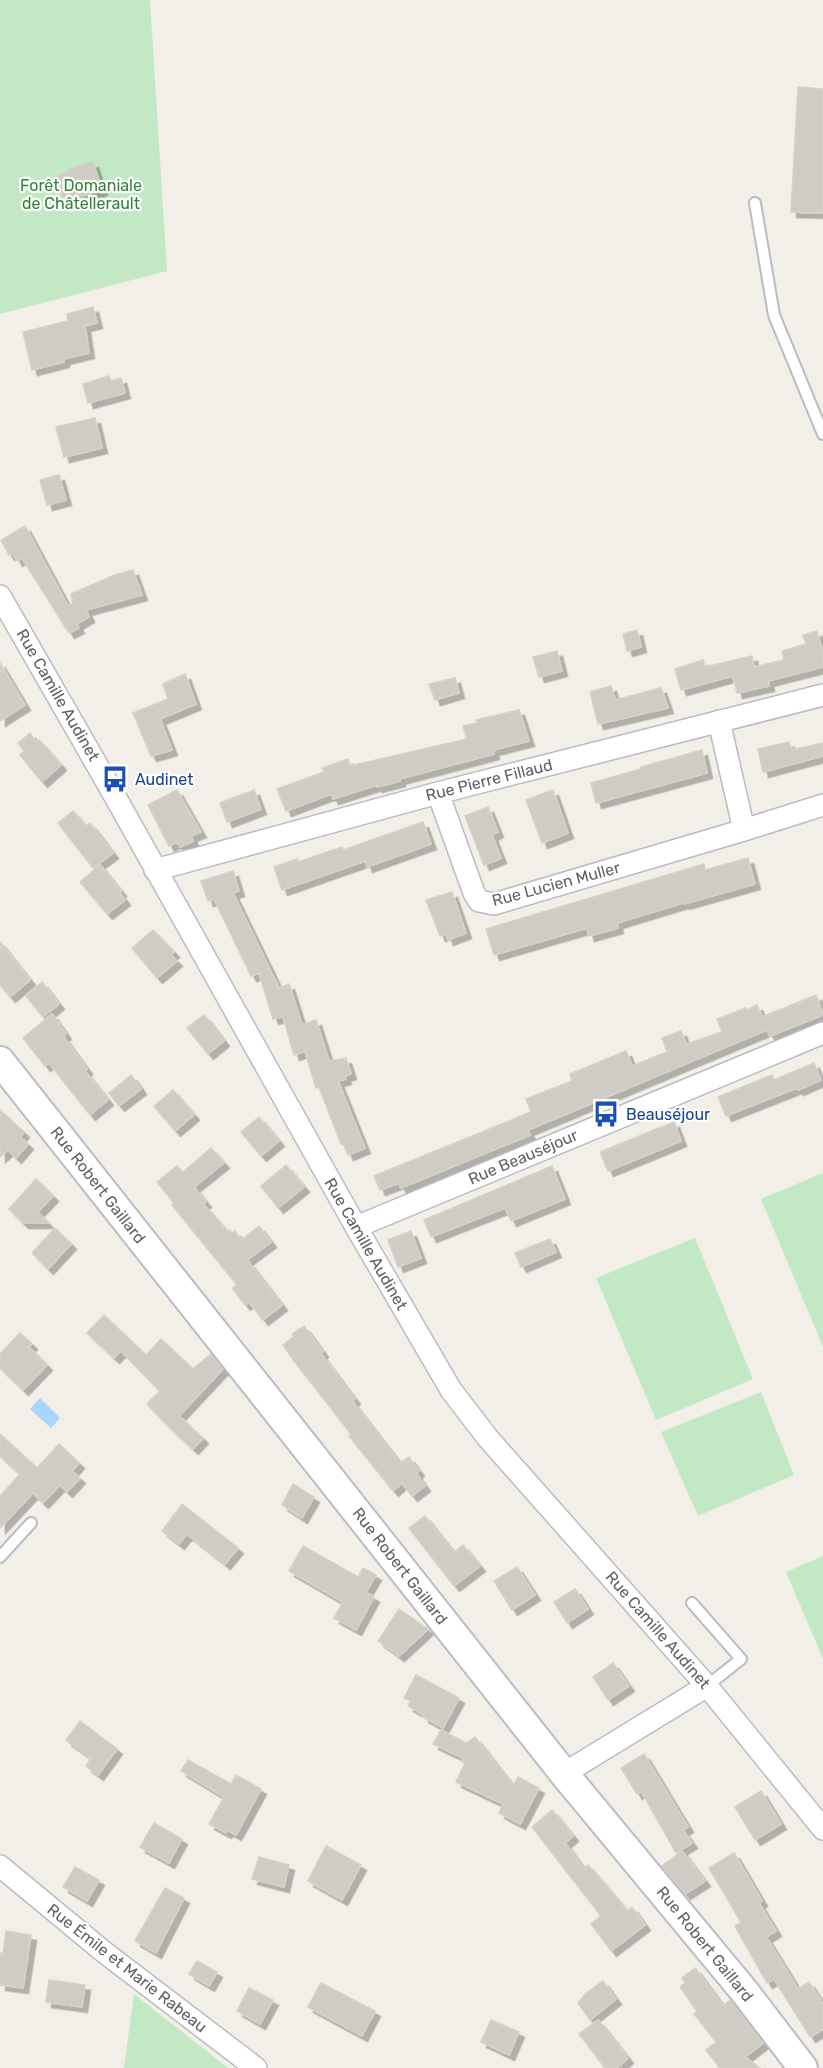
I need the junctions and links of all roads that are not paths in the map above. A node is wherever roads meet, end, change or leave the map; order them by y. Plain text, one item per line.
1 (755, 203) dead end
2 (823, 434) edge
3 (0, 596) edge
4 (823, 695) edge
5 (719, 721) junction
6 (438, 793) junction
7 (823, 805) edge
8 (744, 830) junction
9 (155, 870) junction
10 (823, 1033) edge
11 (0, 1061) edge
12 (356, 1227) junction
13 (31, 1523) dead end
14 (0, 1557) edge
15 (692, 1603) dead end
16 (707, 1686) junction
17 (565, 1775) junction
18 (823, 1829) edge
19 (0, 1866) edge
20 (256, 2068) edge
21 (803, 2068) edge

1 - 2 lane
3 - 9 street, Rue Camille Audinet
4 - 5 street, Rue Pierre Fillaud
5 - 6 street, Rue Pierre Fillaud
5 - 8 street
6 - 8 street, Rue Lucien Muller
6 - 9 street, Rue Pierre Fillaud
7 - 8 street, Rue Lucien Muller
9 - 12 street, Rue Camille Audinet
10 - 12 street, Rue Beauséjour
11 - 17 street, Rue Robert Gaillard
12 - 16 street, Rue Camille Audinet
13 - 14 lane
15 - 16 lane
16 - 17 street
16 - 18 street, Rue Camille Audinet
17 - 21 street, Rue Robert Gaillard
19 - 20 street, Rue Émile et Marie Rabeau

